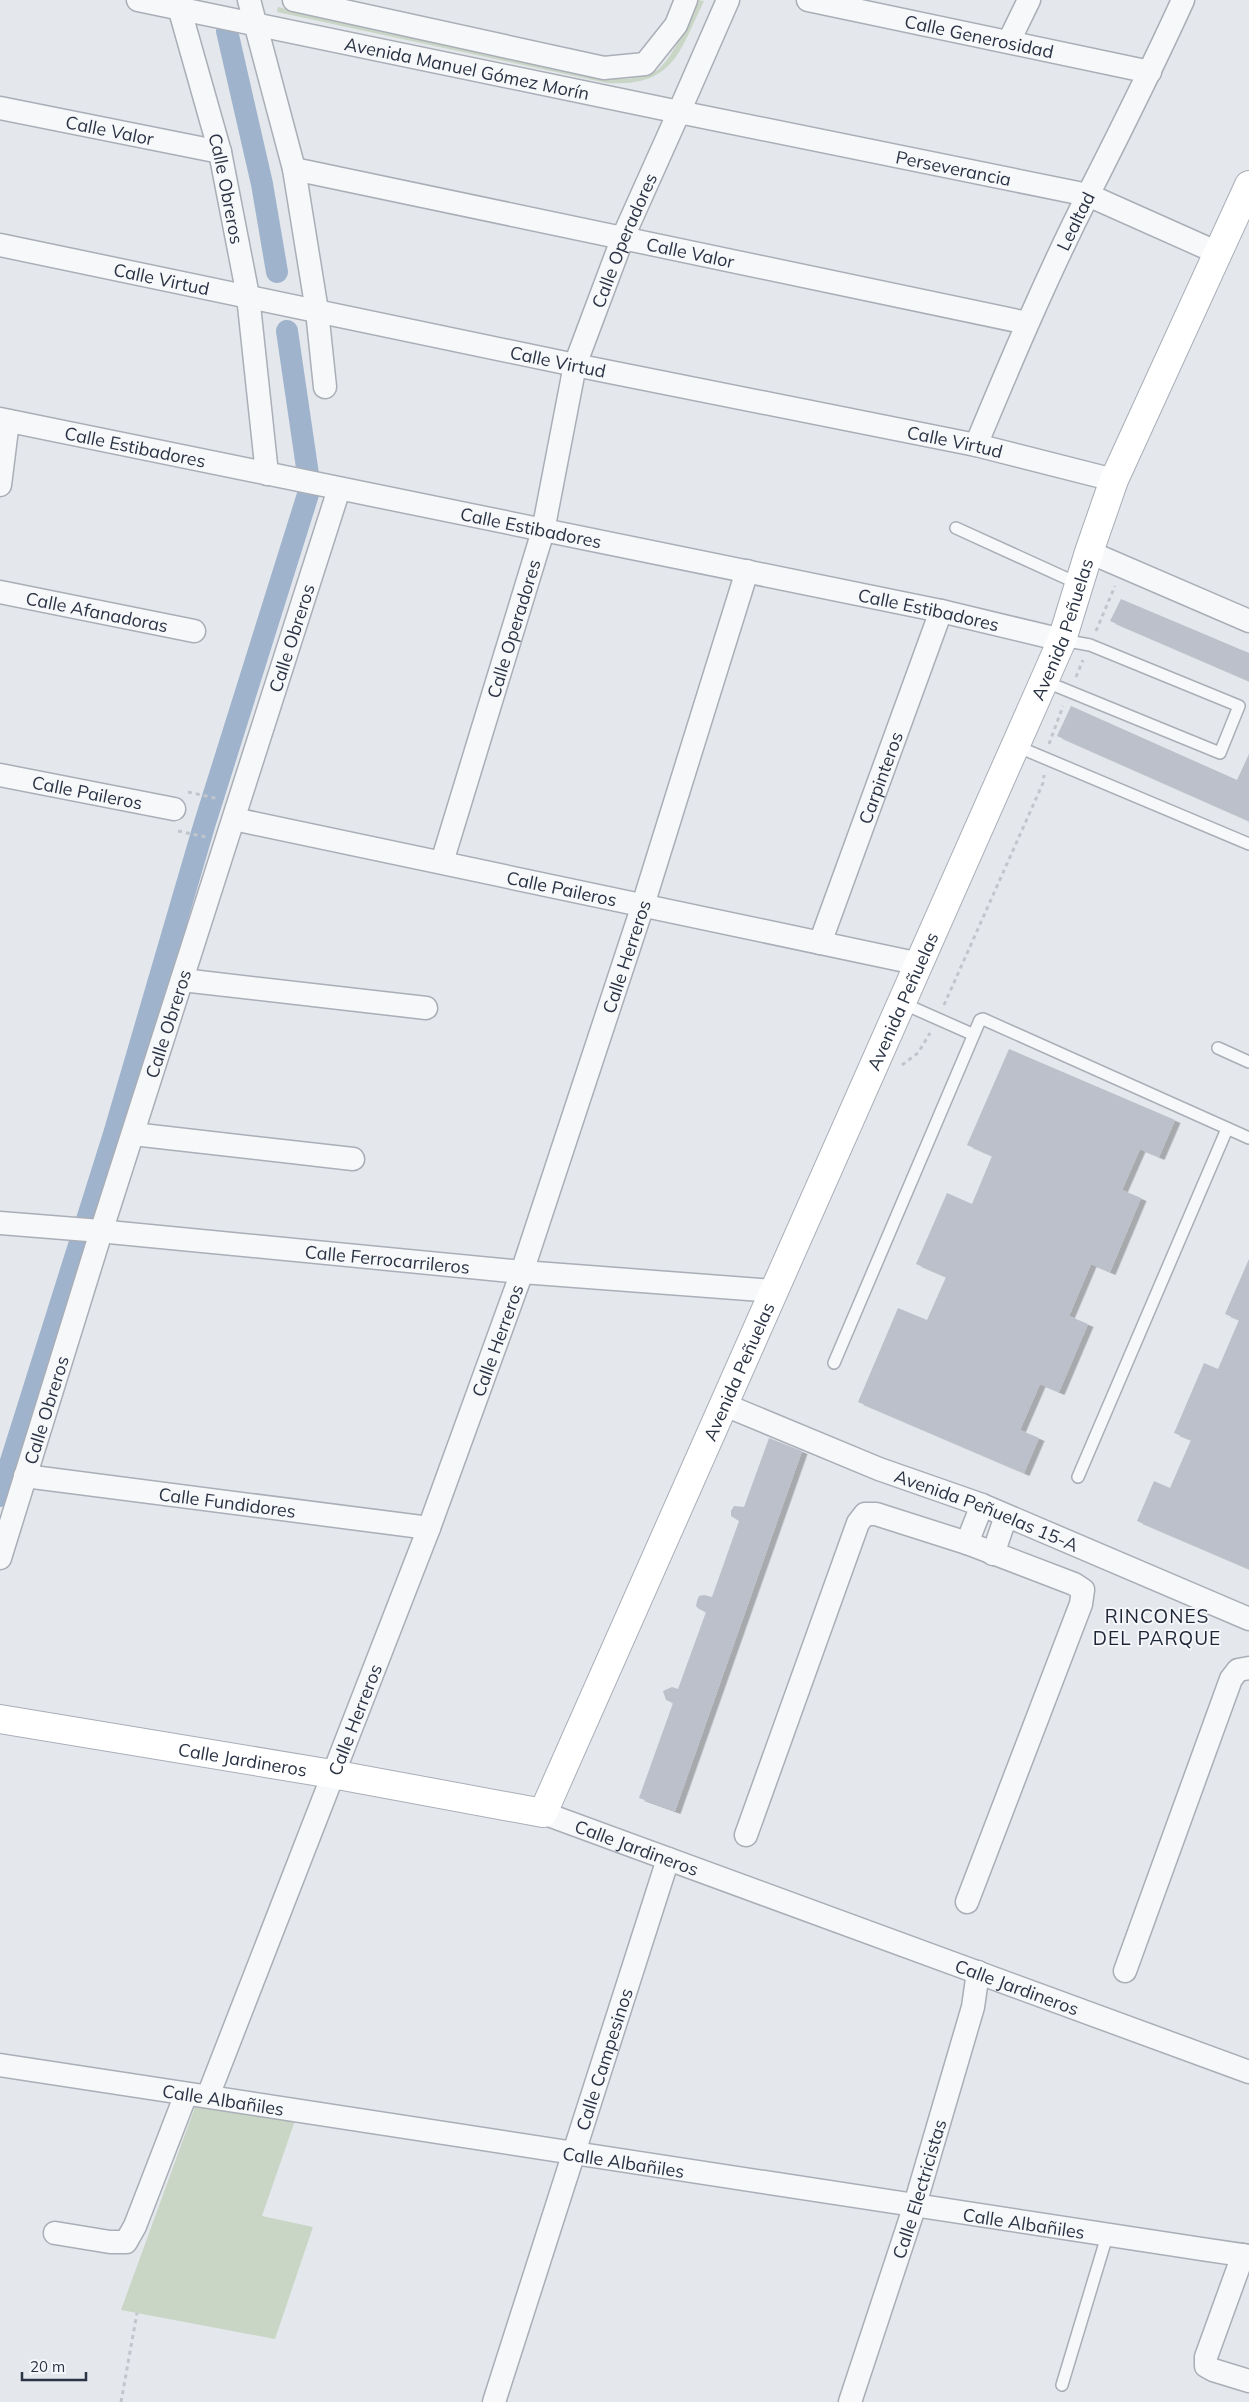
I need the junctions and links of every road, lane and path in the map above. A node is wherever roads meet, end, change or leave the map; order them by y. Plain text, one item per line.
1 (138, 0) edge
2 (249, 0) edge
3 (294, 0) edge
4 (686, 0) edge
5 (728, 0) edge
6 (808, 0) edge
7 (1029, 0) edge
8 (1183, 0) edge
9 (178, 4) edge
10 (888, 8) edge
11 (256, 24) junction
12 (1009, 41) junction
13 (1150, 72) junction
14 (0, 108) edge
15 (679, 112) junction
16 (220, 152) junction
17 (294, 169) junction
18 (1249, 185) edge
19 (1088, 195) junction
20 (623, 237) junction
21 (0, 245) edge
22 (1218, 253) junction
23 (248, 296) junction
24 (317, 311) junction
25 (1027, 323) junction
26 (575, 365) junction
27 (325, 386) dead end
28 (4, 420) edge
29 (976, 445) junction
30 (267, 474) junction
31 (1114, 480) junction
32 (0, 485) edge
33 (335, 488) junction
34 (956, 528) dead end
35 (543, 531) junction
36 (1089, 552) junction
37 (1123, 568) junction
38 (747, 571) junction
39 (1079, 584) junction
40 (0, 592) edge
41 (941, 611) junction
42 (1249, 621) edge
43 (194, 631) dead end
44 (1062, 640) junction
45 (1090, 645) junction
46 (1044, 681) junction
47 (1068, 693) junction
48 (1016, 746) junction
49 (1047, 760) junction
50 (0, 775) edge
51 (194, 793) dead end
52 (220, 799) dead end
53 (172, 819) joint
54 (234, 819) junction
55 (208, 838) dead end
56 (1249, 844) edge
57 (442, 862) junction
58 (643, 905) junction
59 (820, 943) junction
60 (920, 964) junction
61 (182, 980) junction
62 (902, 1003) junction
63 (426, 1008) dead end
64 (937, 1019) junction
65 (972, 1034) junction
66 (1218, 1048) dead end
67 (1249, 1062) edge
68 (895, 1070) dead end
69 (1227, 1129) junction
70 (132, 1134) junction
71 (1249, 1138) edge
72 (353, 1159) dead end
73 (0, 1223) edge
74 (95, 1231) junction
75 (522, 1272) junction
76 (775, 1291) junction
77 (834, 1363) dead end
78 (725, 1405) junction
79 (25, 1476) junction
80 (1078, 1477) dead end
81 (982, 1505) junction
82 (1006, 1516) junction
83 (429, 1528) junction
84 (966, 1544) junction
85 (992, 1554) junction
86 (0, 1558) edge
87 (1249, 1619) edge
88 (1249, 1668) edge
89 (0, 1720) edge
90 (332, 1774) junction
91 (543, 1813) junction
92 (746, 1835) dead end
93 (668, 1859) junction
94 (967, 1902) dead end
95 (1125, 1971) dead end
96 (978, 1972) junction
97 (0, 2066) edge
98 (1249, 2072) edge
99 (186, 2094) junction
100 (208, 2096) junction
101 (573, 2154) junction
102 (914, 2208) junction
103 (55, 2232) dead end
104 (1107, 2236) junction
105 (1246, 2256) edge
106 (137, 2313) dead end
107 (1249, 2381) edge
108 (1062, 2385) dead end
109 (122, 2402) edge
110 (494, 2402) edge
111 (850, 2402) edge

1 - 9 street, Avenida Manuel Gómez Morín
2 - 11 street
3 - 4 street, Avenida Manuel Gómez Morín
5 - 15 street
6 - 10 street, Calle Generosidad
7 - 12 street
8 - 13 street, Lealtad
9 - 11 street, Avenida Manuel Gómez Morín
9 - 16 street, Calle Obreros
10 - 12 street, Calle Generosidad
11 - 15 street, Avenida Manuel Gómez Morín
11 - 17 street
12 - 13 street, Calle Generosidad
13 - 19 street, Lealtad
14 - 16 street, Calle Valor
15 - 19 street, Perseverancia
15 - 20 street, Calle Operadores
16 - 23 street, Calle Obreros
17 - 20 street, Calle Valor
17 - 24 street
18 - 22 street, Avenida Peñuelas
19 - 22 street, Perseverancia
19 - 25 street, Lealtad
20 - 25 street, Calle Valor
20 - 26 street, Calle Operadores
21 - 23 street, Calle Virtud
22 - 31 street, Avenida Peñuelas
23 - 24 street, Calle Virtud
23 - 30 street, Calle Obreros
24 - 26 street, Calle Virtud
24 - 27 street
25 - 29 street, Lealtad
26 - 29 street, Calle Virtud
26 - 35 street, Calle Operadores
28 - 30 street, Calle Estibadores
28 - 32 street
29 - 31 street, Calle Virtud
30 - 33 street, Calle Estibadores
31 - 36 street, Avenida Peñuelas
33 - 35 street, Calle Estibadores
33 - 54 street, Calle Obreros
34 - 39 lane
35 - 38 street, Calle Estibadores
35 - 57 street, Calle Operadores
36 - 37 street
36 - 39 street, Avenida Peñuelas
37 - 42 street
37 - 45 path
38 - 41 street, Calle Estibadores
38 - 58 street, Calle Herreros
39 - 44 street, Avenida Peñuelas
40 - 43 street, Calle Afanadoras
41 - 44 street, Calle Estibadores
41 - 59 street, Carpinteros
44 - 45 lane
44 - 46 street, Avenida Peñuelas
45 - 47 path
45 - 47 lane
46 - 47 lane
46 - 48 street, Avenida Peñuelas
47 - 49 path
48 - 49 lane
48 - 60 street, Avenida Peñuelas
49 - 56 lane
49 - 64 path
50 - 53 street, Calle Paileros
51 - 52 path
53 - 55 path
54 - 57 street, Calle Paileros
54 - 61 street, Calle Obreros
57 - 58 street, Calle Paileros
58 - 59 street, Calle Paileros
58 - 75 street, Calle Herreros
59 - 60 street, Calle Paileros
60 - 62 street, Avenida Peñuelas
61 - 63 street
61 - 70 street, Calle Obreros
62 - 64 lane
62 - 76 street, Avenida Peñuelas
64 - 65 lane
64 - 68 path
65 - 69 lane
65 - 77 lane
66 - 67 lane
69 - 71 lane
69 - 80 lane
70 - 72 street
70 - 74 street, Calle Obreros
73 - 74 street, Calle Ferrocarrileros
74 - 75 street, Calle Ferrocarrileros
74 - 79 street, Calle Obreros
75 - 76 street, Calle Ferrocarrileros
75 - 83 street, Calle Herreros
76 - 78 street, Avenida Peñuelas
78 - 81 street, Avenida Peñuelas 15-A
78 - 91 street, Avenida Peñuelas
79 - 83 street, Calle Fundidores
79 - 86 street, Calle Obreros
81 - 82 street, Avenida Peñuelas 15-A
81 - 84 street
82 - 85 street
82 - 87 street, Avenida Peñuelas 15-A
83 - 90 street, Calle Herreros
84 - 85 street
84 - 92 street
85 - 94 street
88 - 95 street
89 - 90 street, Calle Jardineros
90 - 91 street, Calle Jardineros
90 - 100 street, Calle Herreros
91 - 93 street, Calle Jardineros
93 - 96 street, Calle Jardineros
93 - 101 street, Calle Campesinos
96 - 98 street, Calle Jardineros
96 - 102 street, Calle Electricistas
97 - 99 street, Calle Albañiles
99 - 100 street, Calle Albañiles
99 - 103 street
100 - 101 street, Calle Albañiles
101 - 102 street, Calle Albañiles
101 - 110 street, Calle Campesinos
102 - 104 street, Calle Albañiles
102 - 111 street, Calle Electricistas
104 - 105 street, Calle Albañiles
104 - 108 lane
105 - 107 street
106 - 109 path

